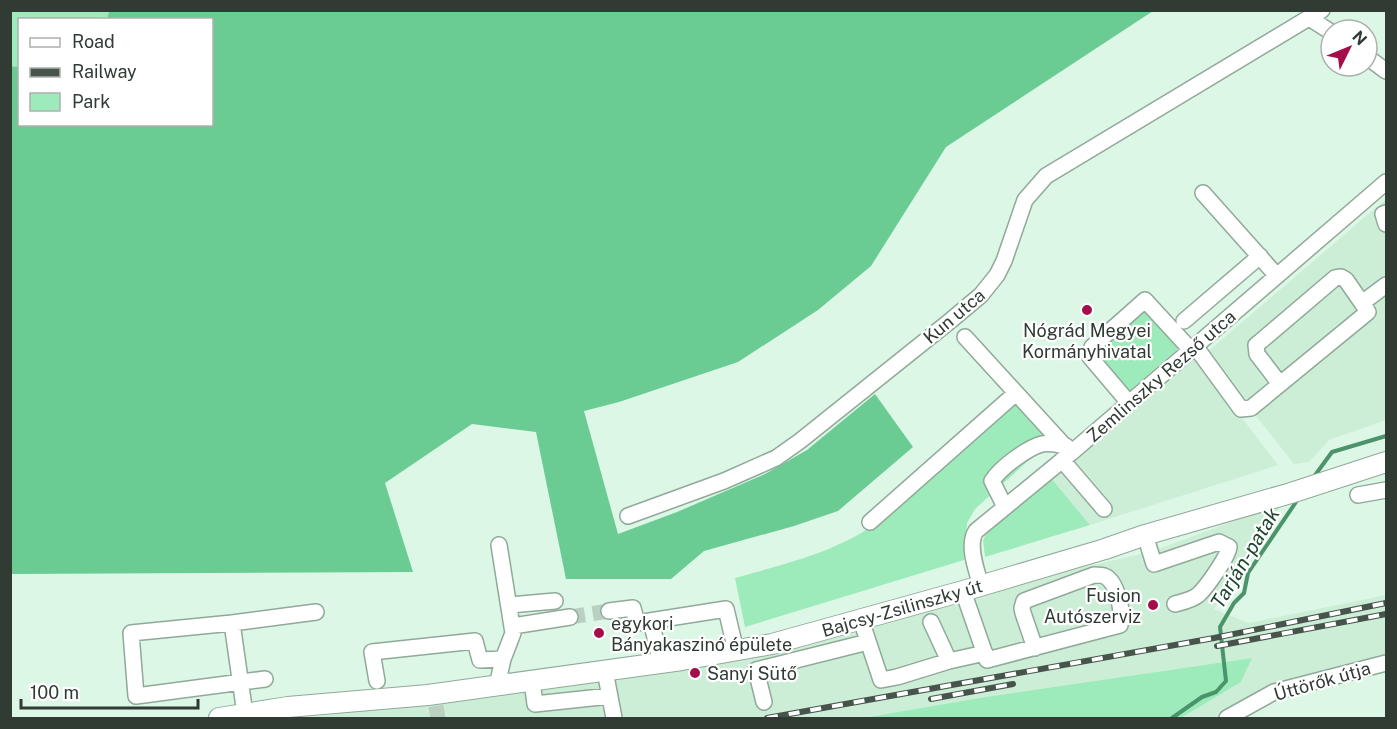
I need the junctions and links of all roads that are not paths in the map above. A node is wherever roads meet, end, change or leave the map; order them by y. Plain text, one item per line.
1 (1315, 14) edge
2 (1386, 182) edge
3 (1203, 193) dead end
4 (1386, 213) edge
5 (1386, 224) edge
6 (1260, 256) junction
7 (1277, 276) junction
8 (1386, 285) edge
9 (1362, 303) junction
10 (1184, 321) dead end
11 (965, 337) dead end
12 (1193, 348) junction
13 (1280, 384) junction
14 (1016, 393) junction
15 (1130, 403) junction
16 (1067, 453) junction
17 (1386, 462) edge
18 (1386, 490) edge
19 (1358, 495) dead end
20 (1005, 507) junction
21 (1104, 509) dead end
22 (628, 516) dead end
23 (870, 522) dead end
24 (1145, 535) junction
25 (500, 545) dead end
26 (972, 588) junction
27 (555, 601) dead end
28 (1175, 604) dead end
29 (510, 605) junction
30 (316, 612) dead end
31 (609, 612) tunnel mouth
32 (570, 617) tunnel mouth
33 (651, 621) junction
34 (861, 621) junction
35 (931, 622) dead end
36 (232, 623) junction
37 (513, 626) junction
38 (868, 642) junction
39 (1035, 648) junction
40 (736, 651) junction
41 (985, 653) junction
42 (503, 659) junction
43 (949, 661) junction
44 (661, 663) junction
45 (1386, 663) edge
46 (605, 671) junction
47 (265, 679) dead end
48 (377, 681) dead end
49 (532, 681) junction
50 (240, 683) junction
51 (497, 686) junction
52 (610, 696) junction
53 (764, 702) dead end
54 (302, 712) edge
55 (245, 714) junction
56 (219, 718) edge
57 (614, 718) edge
58 (1227, 718) edge

1 - 22 street, Kun utca
2 - 7 street, Zemlinszky Rezső utca
3 - 6 street
4 - 5 street
6 - 7 street
6 - 10 street
7 - 12 street, Zemlinszky Rezső utca
8 - 9 street
9 - 13 street
9 - 13 street
11 - 14 street, Kun utca
12 - 13 street
12 - 15 street, Zemlinszky Rezső utca
12 - 15 street
14 - 16 street, Kun utca
14 - 23 street
15 - 16 street, Zemlinszky Rezső utca
16 - 20 street, Zemlinszky Rezső utca
16 - 20 street
16 - 21 street, Kun utca
17 - 24 main road, Bajcsy-Zsilinszky út
18 - 19 street
20 - 26 street, Zemlinszky Rezső utca
24 - 26 main road, Bajcsy-Zsilinszky út
24 - 28 street
25 - 29 street
26 - 34 main road, Bajcsy-Zsilinszky út
26 - 41 street
27 - 29 street
29 - 37 street
30 - 36 street
31 - 33 street
32 - 37 street
33 - 40 street
33 - 44 street
34 - 38 street
34 - 40 main road, Bajcsy-Zsilinszky út
35 - 43 street
36 - 50 street
36 - 50 street
37 - 42 street
38 - 43 street
38 - 53 street
39 - 39 street
39 - 41 street
40 - 44 main road, Bajcsy-Zsilinszky út
41 - 43 street
42 - 48 street
42 - 51 street
44 - 46 main road, Bajcsy-Zsilinszky út
45 - 58 street, Úttörők útja
46 - 49 main road, Bajcsy-Zsilinszky út
46 - 52 street
47 - 50 street
49 - 51 main road, Bajcsy-Zsilinszky út
49 - 52 street
50 - 55 street
51 - 54 main road, Bajcsy-Zsilinszky út
52 - 57 street
54 - 55 main road, Bajcsy-Zsilinszky út
55 - 56 main road, Bajcsy-Zsilinszky út

